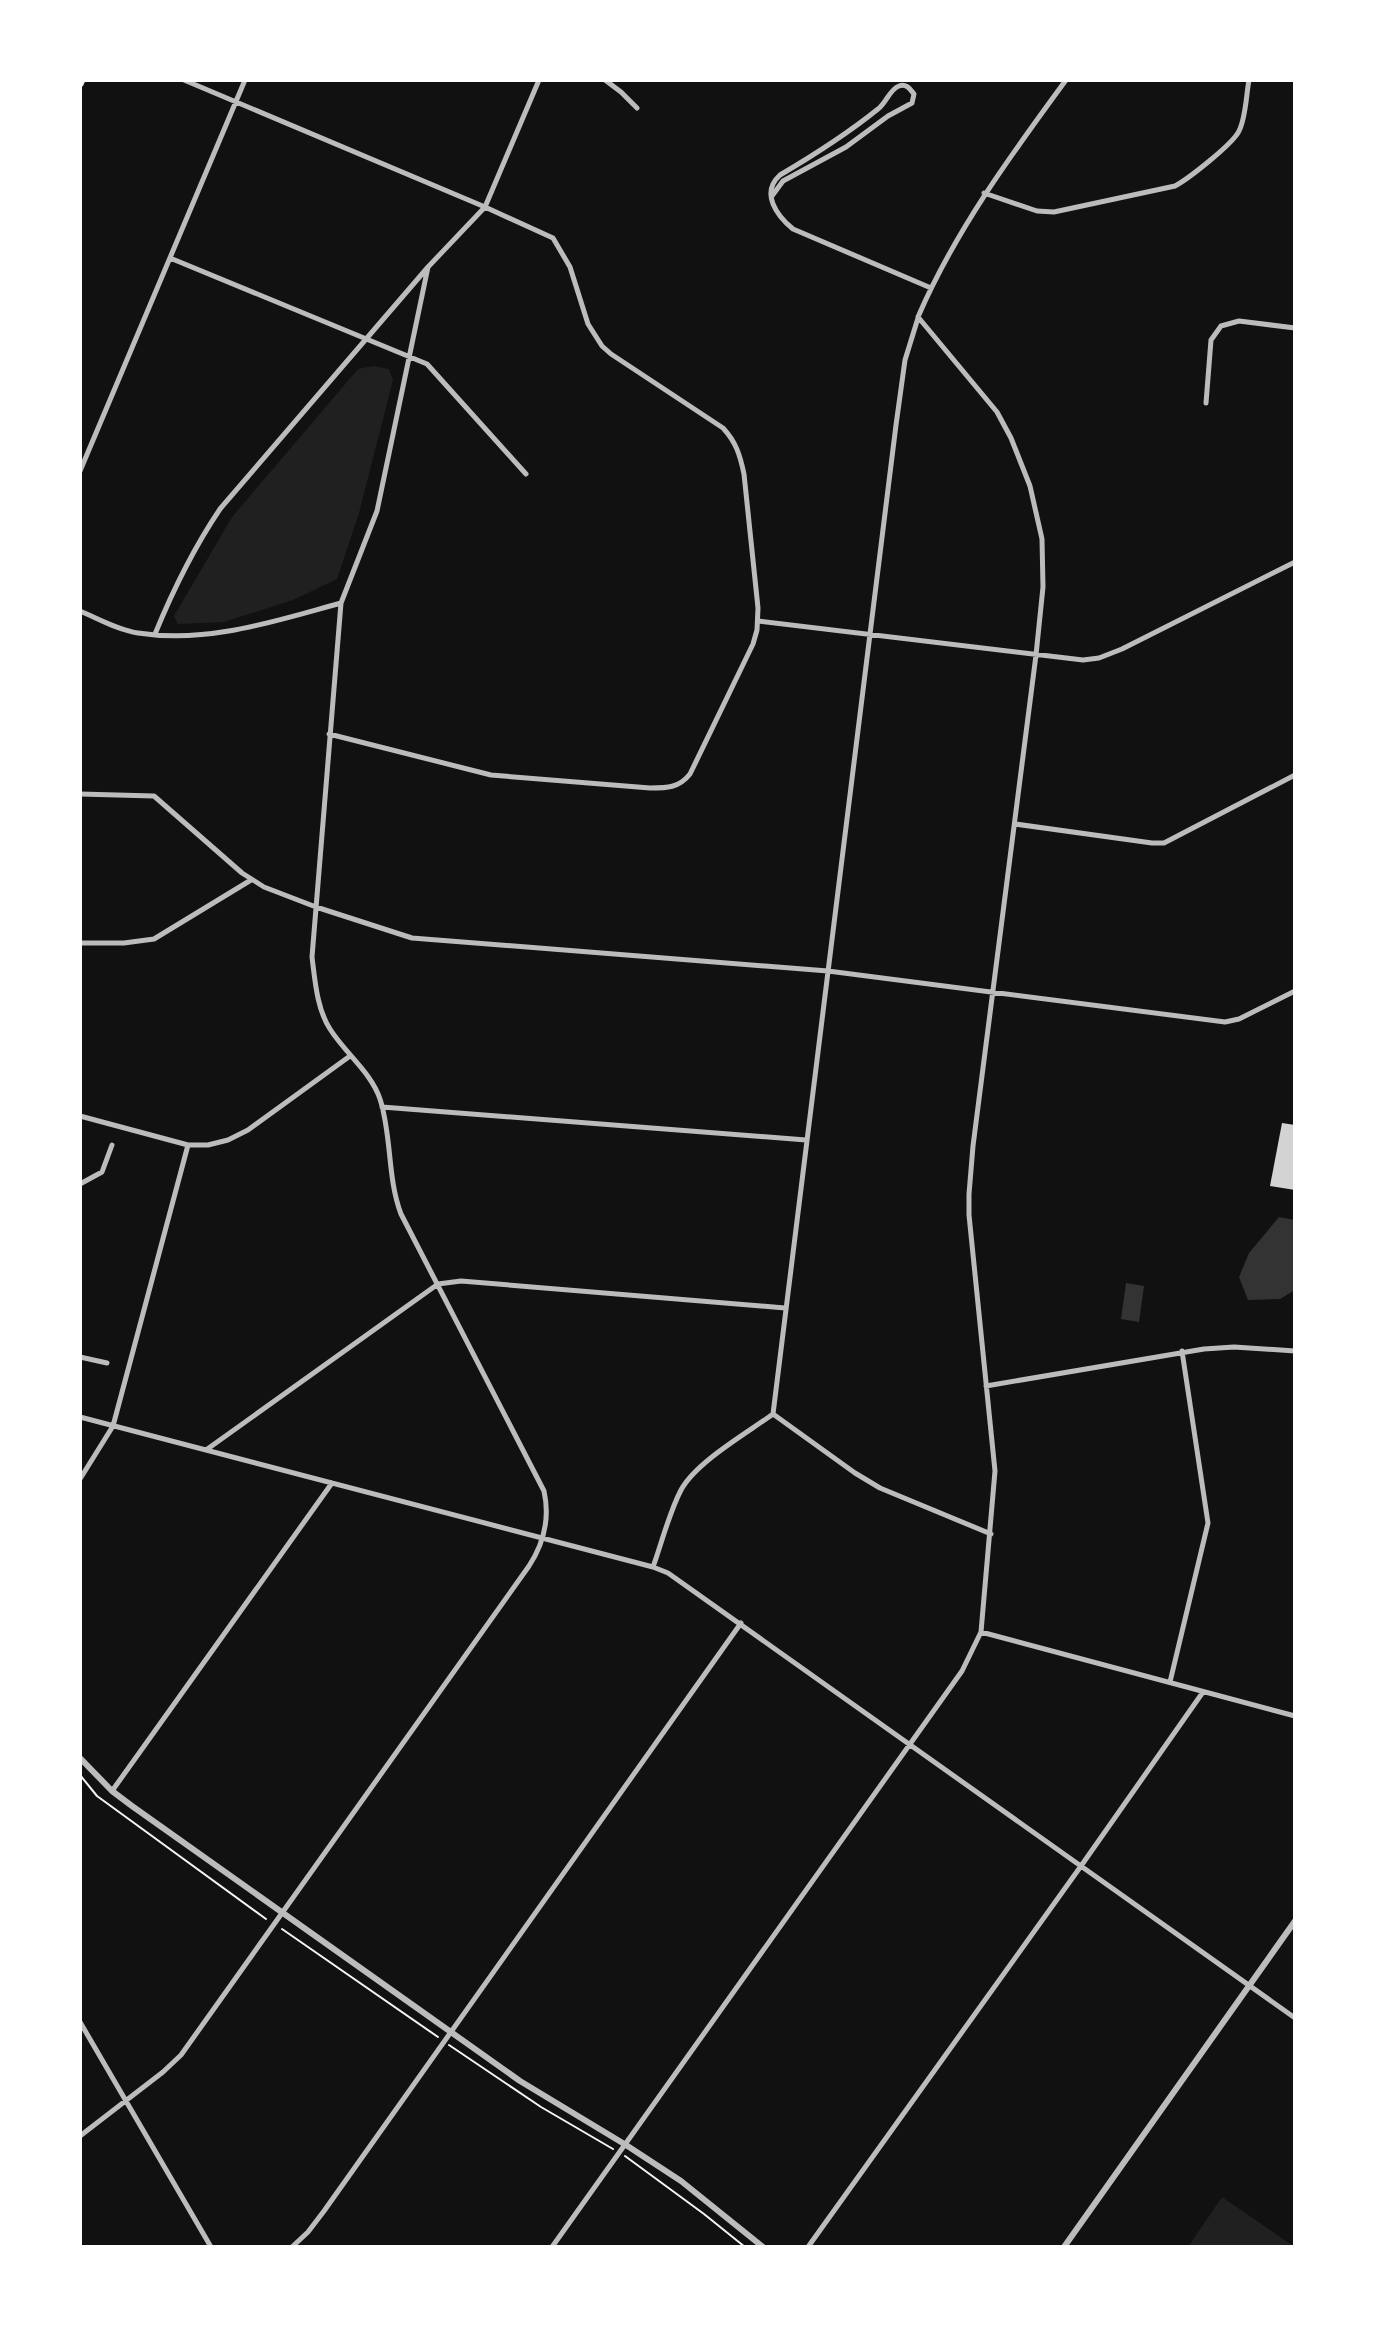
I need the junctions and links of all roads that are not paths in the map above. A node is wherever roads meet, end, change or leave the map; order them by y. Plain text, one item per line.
1 (184, 80) edge
2 (245, 80) edge
3 (539, 80) edge
4 (605, 80) edge
5 (1066, 80) edge
6 (1249, 80) edge
7 (236, 103) junction
8 (637, 108) dead end
9 (984, 193) junction
10 (772, 196) junction
11 (485, 207) junction
12 (170, 258) junction
13 (428, 267) junction
14 (931, 288) junction
15 (918, 317) junction
16 (1295, 328) edge
17 (365, 340) junction
18 (410, 358) junction
19 (1206, 403) dead end
20 (80, 471) edge
21 (526, 474) dead end
22 (1295, 555) edge
23 (1294, 562) edge
24 (341, 603) junction
25 (80, 611) edge
26 (758, 621) junction
27 (155, 634) junction
28 (871, 634) junction
29 (1036, 655) junction
30 (329, 734) junction
31 (1295, 775) edge
32 (80, 794) edge
33 (1015, 824) junction
34 (251, 880) junction
35 (316, 907) junction
36 (80, 943) edge
37 (828, 971) junction
38 (1295, 991) edge
39 (994, 993) junction
40 (350, 1056) junction
41 (382, 1107) junction
42 (80, 1116) edge
43 (806, 1140) junction
44 (112, 1145) dead end
45 (188, 1145) junction
46 (80, 1184) edge
47 (438, 1284) junction
48 (785, 1308) junction
49 (1182, 1351) junction
50 (1295, 1351) edge
51 (80, 1357) edge
52 (107, 1363) dead end
53 (986, 1386) junction
54 (773, 1414) junction
55 (80, 1417) edge
56 (113, 1426) junction
57 (206, 1450) junction
58 (80, 1479) edge
59 (332, 1483) junction
60 (991, 1534) junction
61 (544, 1539) junction
62 (653, 1567) junction
63 (741, 1623) junction
64 (981, 1632) junction
65 (1170, 1682) junction
66 (1203, 1692) junction
67 (1295, 1716) edge
68 (910, 1744) junction
69 (80, 1758) edge
70 (112, 1791) junction
71 (1081, 1866) junction
72 (282, 1913) junction
73 (1295, 1921) edge
74 (1250, 1986) junction
75 (1295, 2018) edge
76 (80, 2022) edge
77 (452, 2033) junction
78 (125, 2100) junction
79 (80, 2136) edge
80 (626, 2145) junction
81 (211, 2247) edge
82 (292, 2247) edge
83 (552, 2247) edge
84 (763, 2247) edge
85 (808, 2247) edge
86 (1064, 2247) edge

1 - 7 street
2 - 7 street
3 - 11 street
4 - 8 street
5 - 9 street
6 - 9 street
7 - 11 street
7 - 12 street
9 - 14 street
10 - 10 street
10 - 14 street
11 - 13 street
11 - 26 street
12 - 17 street
12 - 20 street
13 - 17 street
13 - 18 street
14 - 15 street
15 - 28 street
15 - 29 street
16 - 19 street
17 - 18 street
17 - 27 street
18 - 21 street
18 - 24 street
22 - 23 street
23 - 29 street
24 - 27 street
24 - 30 street
25 - 27 street
26 - 28 street
26 - 30 street
28 - 29 street
28 - 37 street
29 - 33 street
30 - 35 street
31 - 33 street
32 - 34 street
33 - 39 street
34 - 35 street
34 - 36 street
35 - 37 street
35 - 40 street
37 - 39 street
37 - 43 street
38 - 39 street
39 - 53 street
40 - 41 street
40 - 45 street
41 - 43 street
41 - 47 street
42 - 45 street
43 - 48 street
44 - 46 street
45 - 56 street
47 - 48 street
47 - 57 street
47 - 61 street
48 - 54 street
49 - 50 street
49 - 53 street
49 - 65 street
51 - 52 street
53 - 60 street
54 - 60 street
54 - 62 street
55 - 56 street
56 - 57 street
56 - 58 street
57 - 59 street
59 - 61 street
59 - 70 street
60 - 64 street
61 - 62 street
61 - 72 street
62 - 63 street
63 - 68 street
63 - 77 street
64 - 65 street
64 - 68 street
65 - 66 street
66 - 67 street
66 - 71 street
68 - 71 street
68 - 80 street
69 - 70 street
70 - 72 street
71 - 74 street
71 - 85 street
72 - 77 street
72 - 78 street
73 - 74 street
74 - 75 street
74 - 86 street
76 - 78 street
77 - 80 street
77 - 82 street
78 - 79 street
78 - 81 street
80 - 83 street
80 - 84 street

